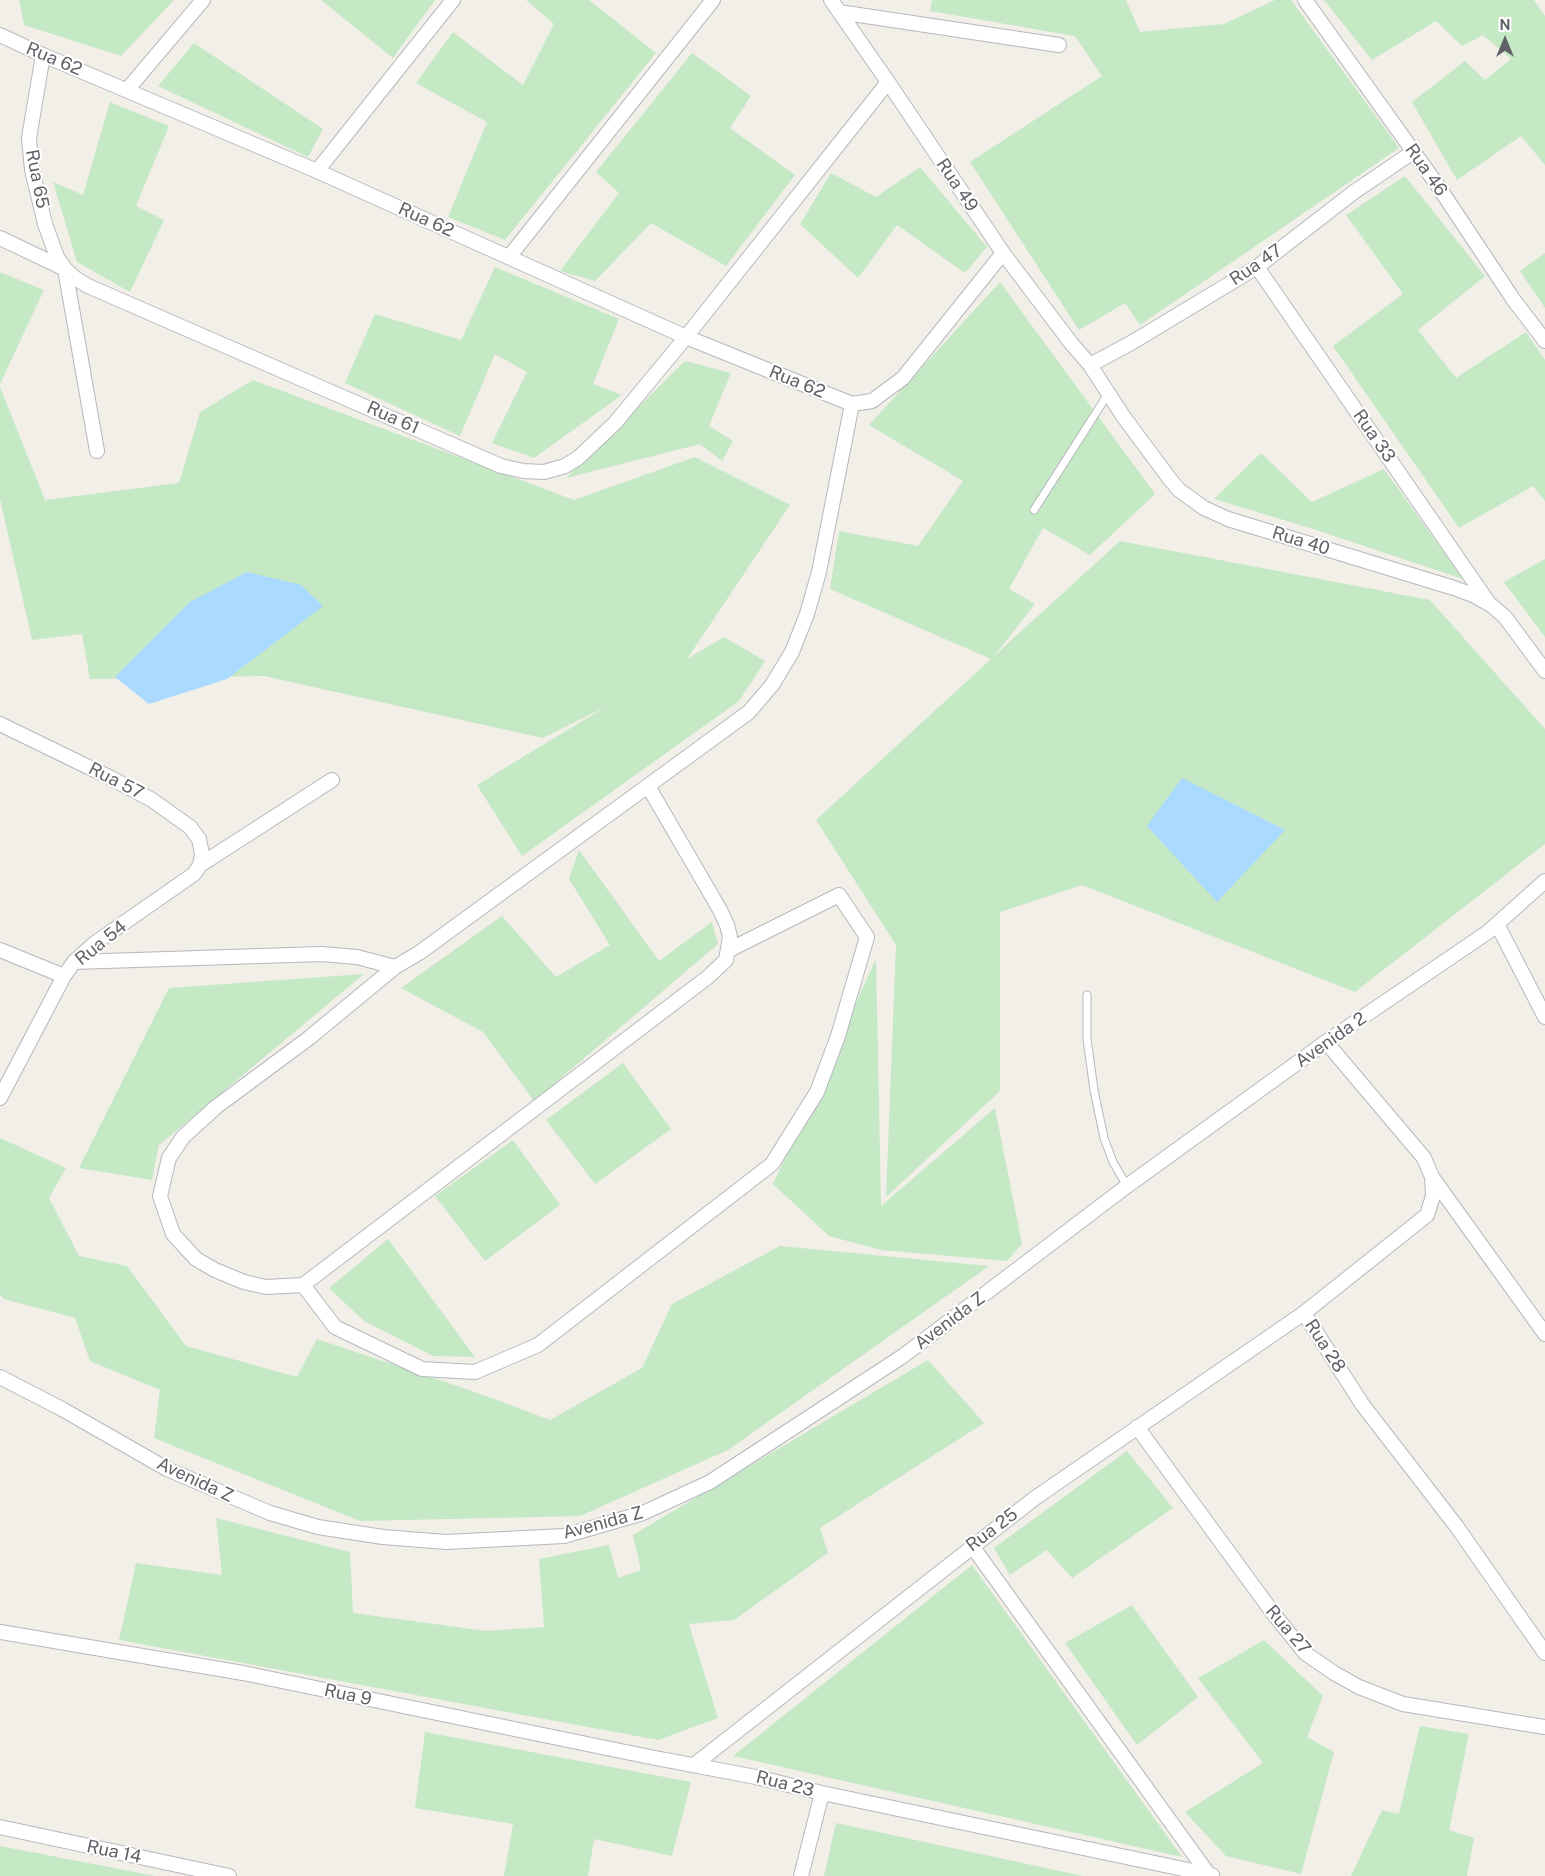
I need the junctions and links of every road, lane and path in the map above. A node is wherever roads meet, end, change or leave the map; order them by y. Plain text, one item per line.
1 (203, 0) edge
2 (453, 0) edge
3 (713, 0) edge
4 (830, 0) edge
5 (1305, 0) edge
6 (839, 12) junction
7 (0, 35) edge
8 (1059, 45) dead end
9 (43, 55) junction
10 (888, 82) junction
11 (127, 90) junction
12 (1413, 152) junction
13 (317, 171) junction
14 (0, 238) edge
15 (1003, 253) junction
16 (509, 258) junction
17 (1257, 267) junction
18 (65, 269) junction
19 (686, 337) junction
20 (1545, 341) edge
21 (1090, 365) junction
22 (1108, 394) junction
23 (852, 404) junction
24 (97, 450) dead end
25 (1034, 510) dead end
26 (1491, 605) junction
27 (1545, 671) edge
28 (0, 724) edge
29 (332, 780) dead end
30 (648, 786) junction
31 (200, 865) junction
32 (1545, 881) edge
33 (1497, 924) junction
34 (0, 950) edge
35 (729, 950) junction
36 (74, 962) junction
37 (395, 967) junction
38 (64, 976) junction
39 (1086, 995) dead end
40 (1545, 1017) edge
41 (1326, 1042) junction
42 (0, 1098) edge
43 (1432, 1177) junction
44 (1127, 1186) junction
45 (1114, 1196) joint
46 (304, 1285) junction
47 (1304, 1313) junction
48 (1545, 1334) edge
49 (0, 1377) edge
50 (1137, 1427) junction
51 (972, 1546) junction
52 (0, 1632) edge
53 (1545, 1653) edge
54 (1545, 1727) edge
55 (694, 1765) junction
56 (822, 1792) junction
57 (0, 1827) edge
58 (1212, 1875) edge
59 (229, 1876) edge
60 (801, 1876) edge

1 - 11 street
2 - 13 street
3 - 16 street
4 - 6 street, Rua 49
5 - 12 street, Rua 46
6 - 8 street
6 - 10 street, Rua 49
7 - 9 street, Rua 62
9 - 11 street, Rua 62
9 - 18 street, Rua 65
10 - 15 street, Rua 49
10 - 19 street, Rua 61
11 - 13 street, Rua 62
12 - 17 street, Rua 47
12 - 20 street, Rua 46
13 - 16 street, Rua 62
14 - 18 street
15 - 21 street, Rua 49
15 - 23 street
16 - 19 street, Rua 62
17 - 21 street, Rua 47
17 - 26 street, Rua 33
18 - 19 street, Rua 61
18 - 24 street
19 - 23 street, Rua 62
21 - 22 street, Rua 40
22 - 25 lane
22 - 26 street, Rua 40
23 - 30 street
26 - 27 street, Rua 40
28 - 31 street, Rua 57
29 - 31 street, Rua 54
30 - 35 street
30 - 37 street
31 - 36 street, Rua 54
32 - 33 street, Avenida 2
33 - 40 street
33 - 41 street, Avenida 2
34 - 38 street
35 - 46 street
35 - 46 street
36 - 37 street
36 - 38 street, Rua 54
37 - 46 street
38 - 42 street, Rua 54
39 - 44 lane
41 - 43 street, Rua 28
41 - 44 street, Avenida 2
43 - 47 street, Rua 28
43 - 48 street
44 - 45 street, Avenida 2
45 - 49 street, Avenida Z
47 - 50 street, Rua 25
47 - 53 street, Rua 28
50 - 51 street, Rua 25
50 - 54 street, Rua 27
51 - 55 street, Rua 25
51 - 58 street
52 - 55 street, Rua 9
55 - 56 street, Rua 23
56 - 58 street
56 - 60 street, Rua 23
57 - 59 street, Rua 14

